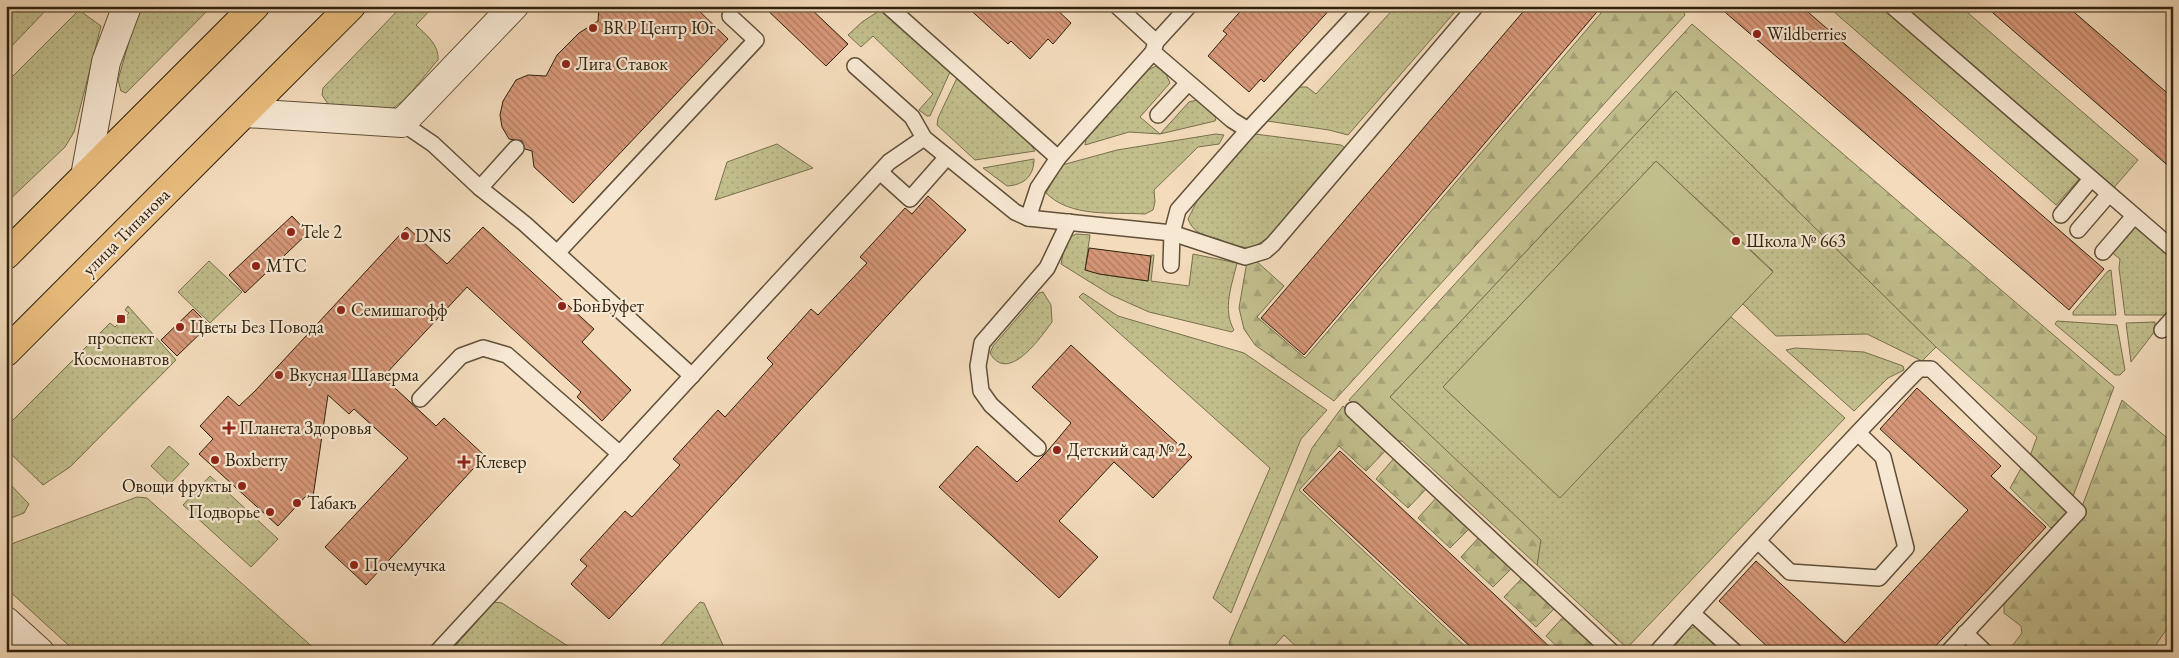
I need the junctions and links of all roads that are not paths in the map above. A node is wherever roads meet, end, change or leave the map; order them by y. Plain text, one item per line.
1 (255, 6) edge
2 (351, 6) edge
3 (514, 6) edge
4 (888, 6) edge
5 (1117, 6) edge
6 (1189, 6) edge
7 (1364, 6) edge
8 (1476, 6) edge
9 (1892, 6) edge
10 (125, 10) edge
11 (730, 16) dead end
12 (1155, 47) junction
13 (855, 66) dead end
14 (1188, 83) junction
15 (245, 113) junction
16 (1158, 114) dead end
17 (402, 123) junction
18 (1248, 130) junction
19 (924, 138) junction
20 (516, 148) dead end
21 (947, 157) junction
22 (1058, 158) junction
23 (880, 172) junction
24 (85, 176) junction
25 (2091, 179) junction
26 (480, 188) junction
27 (2109, 194) junction
28 (2061, 215) dead end
29 (2134, 216) junction
30 (1028, 218) junction
31 (1068, 222) junction
32 (2078, 230) dead end
33 (1172, 233) junction
34 (2173, 249) edge
35 (2104, 252) dead end
36 (557, 253) junction
37 (6, 255) edge
38 (1171, 265) dead end
39 (2173, 318) edge
40 (2162, 330) dead end
41 (6, 352) edge
42 (692, 376) junction
43 (420, 399) dead end
44 (1353, 410) dead end
45 (1858, 433) junction
46 (1038, 448) dead end
47 (620, 454) junction
48 (1758, 541) junction
49 (1692, 613) junction
50 (6, 621) edge
51 (1965, 633) junction
52 (40, 652) edge
53 (437, 652) edge
54 (1612, 652) edge
55 (1657, 652) edge
56 (1735, 652) edge
57 (1948, 652) edge
58 (1985, 652) edge

1 - 24 main road
2 - 15 main road, улица Типанова
3 - 17 street
4 - 22 lane
5 - 12 lane
6 - 12 lane
7 - 18 lane
8 - 33 lane
9 - 25 lane
10 - 24 street
11 - 36 lane
12 - 14 lane
12 - 22 lane
13 - 19 lane
14 - 16 lane
14 - 18 lane
15 - 17 street
15 - 41 main road, улица Типанова
17 - 26 lane
18 - 33 lane
19 - 21 lane
19 - 23 lane
20 - 26 lane
21 - 23 lane
21 - 30 lane
22 - 30 lane
23 - 42 lane
24 - 37 main road
25 - 27 lane
25 - 28 lane
26 - 36 lane
27 - 29 lane
27 - 32 lane
29 - 34 lane
29 - 35 lane
30 - 31 lane
31 - 33 lane
31 - 46 lane
33 - 38 lane
36 - 42 lane
39 - 40 lane
42 - 47 lane
43 - 47 lane
44 - 54 lane
45 - 48 lane
45 - 48 lane
45 - 51 lane
47 - 53 lane
48 - 49 lane
49 - 55 lane
49 - 56 lane
50 - 52 street
51 - 57 lane
51 - 58 lane

